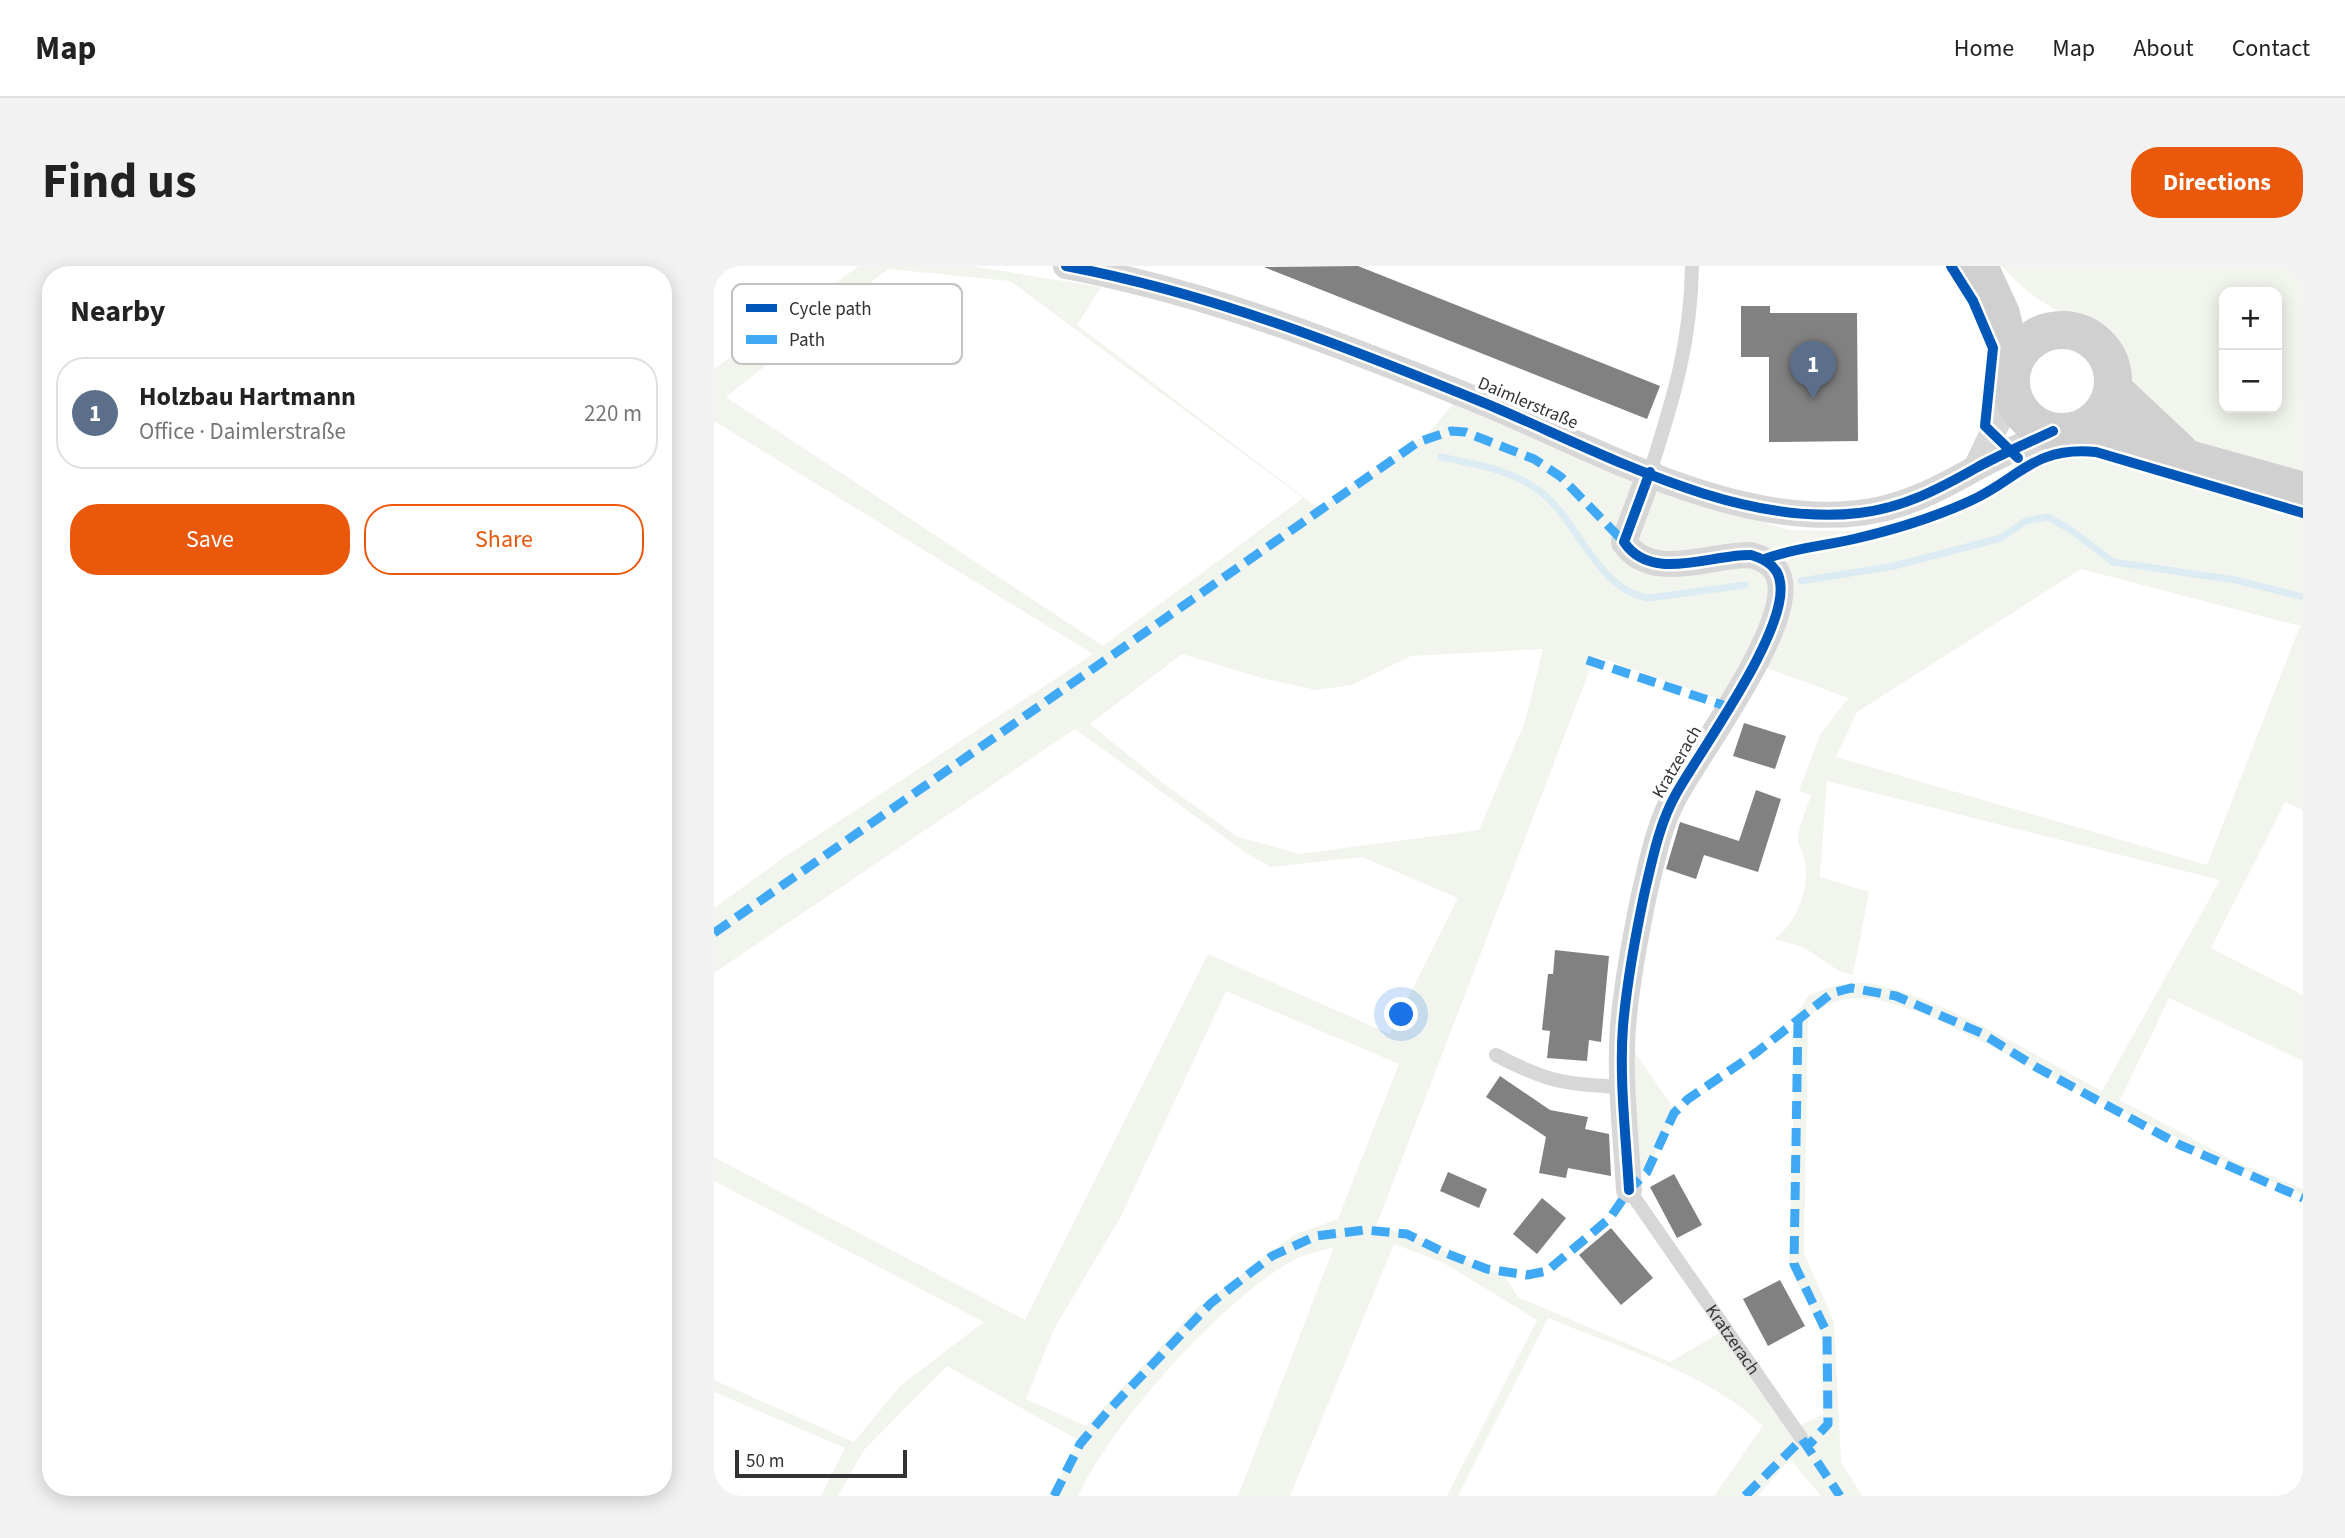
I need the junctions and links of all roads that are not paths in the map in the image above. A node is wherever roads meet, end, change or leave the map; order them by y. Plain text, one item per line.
1 (1066, 266) edge
2 (1692, 266) edge
3 (1980, 268) edge
4 (2052, 330) junction
5 (2012, 379) junction
6 (2113, 389) junction
7 (2067, 430) junction
8 (2184, 456) junction
9 (1976, 468) junction
10 (1650, 472) junction
11 (2303, 491) edge
12 (1496, 1055) dead end
13 (1624, 1087) junction
14 (1629, 1190) joint
15 (1801, 1439) dead end

1 - 10 street, Daimlerstraße
2 - 10 lane
3 - 4 main road
3 - 5 main road
4 - 5 main road
4 - 6 main road
5 - 7 main road
5 - 9 street
6 - 7 main road
6 - 8 main road
7 - 8 main road
7 - 9 street, Daimlerstraße
8 - 11 main road
9 - 10 street, Daimlerstraße
10 - 13 street, Kratzerach
12 - 13 lane
13 - 14 street, Kratzerach
14 - 15 lane, Kratzerach

